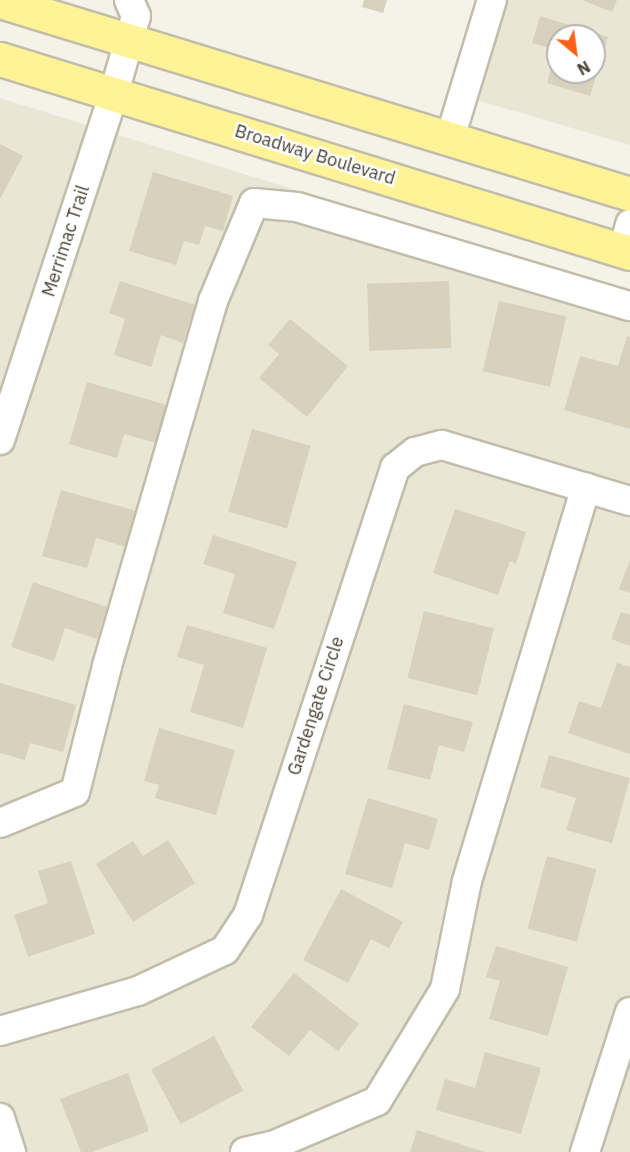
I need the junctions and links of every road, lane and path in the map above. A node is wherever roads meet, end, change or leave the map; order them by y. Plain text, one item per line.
1 (129, 0) edge
2 (492, 0) edge
3 (0, 1) edge
4 (129, 41) junction
5 (0, 60) edge
6 (114, 93) junction
7 (450, 138) junction
8 (630, 194) edge
9 (628, 242) edge
10 (630, 306) edge
11 (0, 440) edge
12 (586, 488) junction
13 (630, 501) edge
14 (0, 823) edge
15 (630, 1012) edge
16 (0, 1031) edge
17 (0, 1118) edge
18 (10, 1152) edge
19 (246, 1152) edge
20 (585, 1152) edge

1 - 4 street, Merrimac Trail
2 - 7 street
3 - 4 main road
4 - 6 street, Merrimac Trail
4 - 7 main road
5 - 6 main road, Broadway Boulevard
6 - 9 main road, Broadway Boulevard
6 - 11 street, Merrimac Trail
7 - 8 main road
10 - 14 street
12 - 13 street, Gardengate Circle
12 - 16 street, Gardengate Circle
12 - 19 street
15 - 20 street
17 - 18 street

